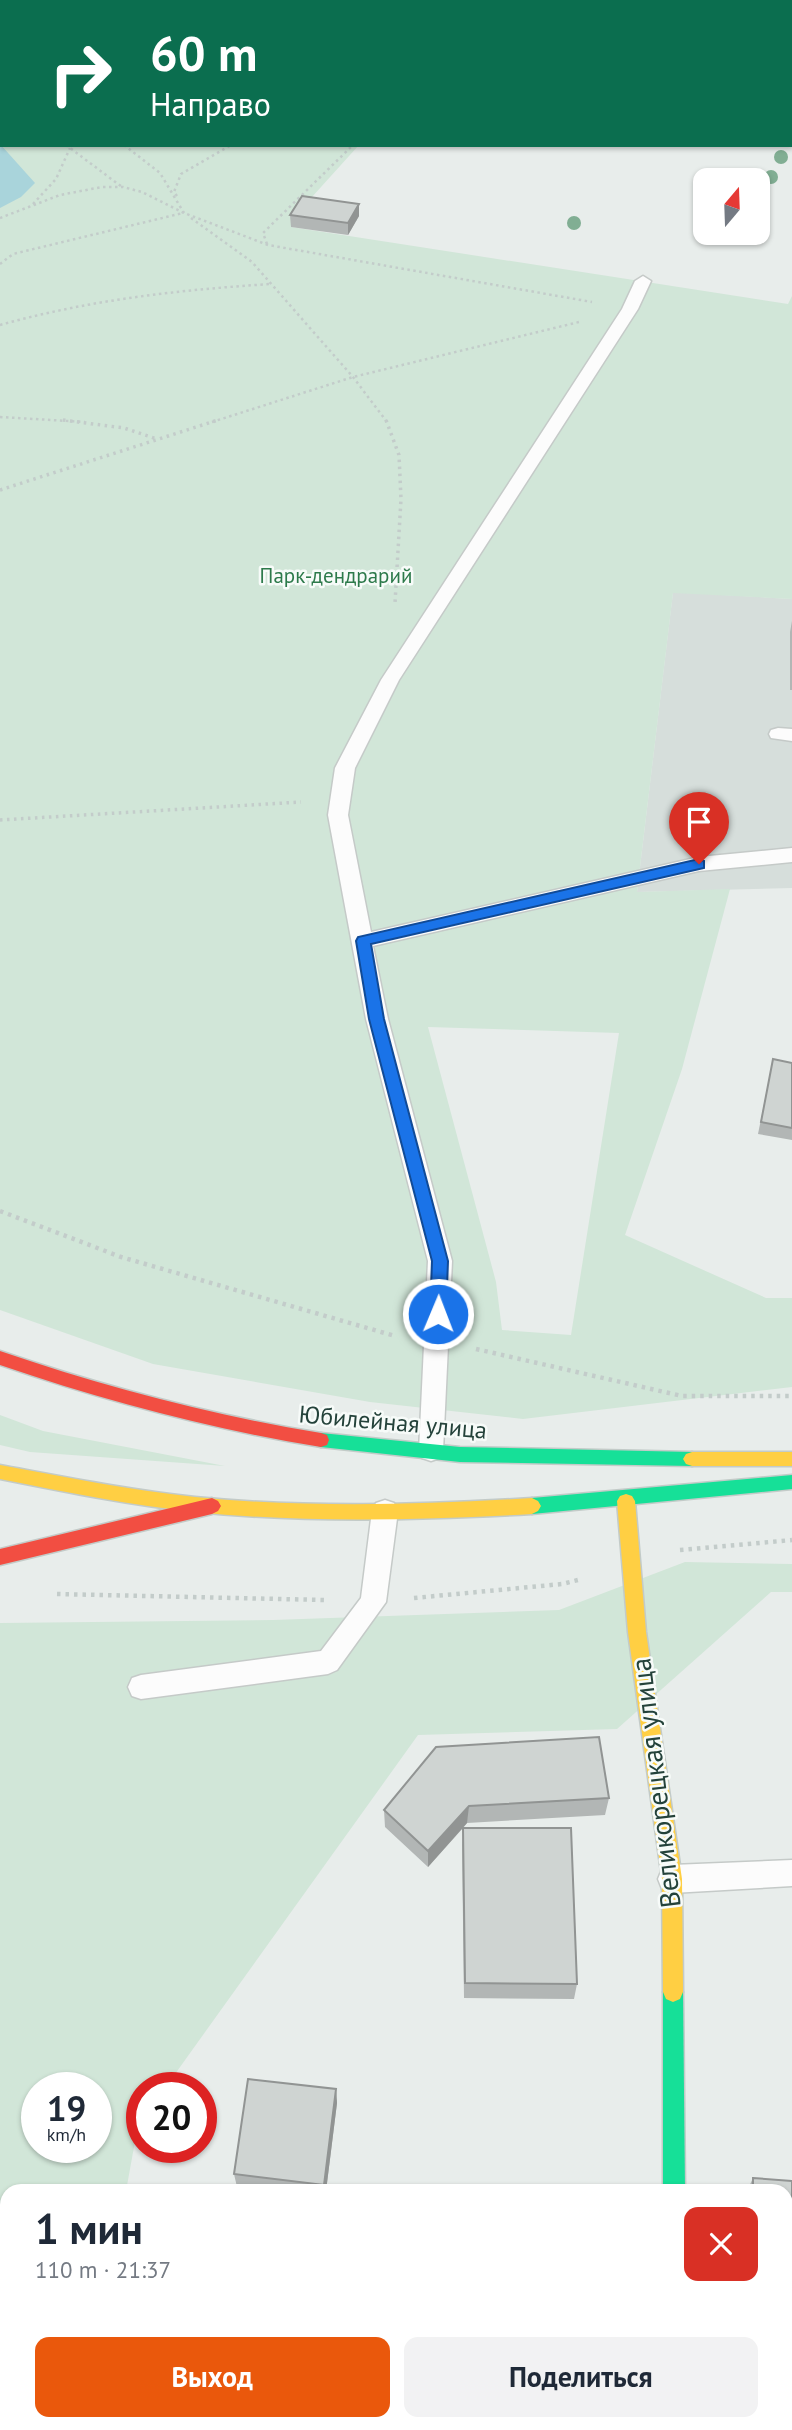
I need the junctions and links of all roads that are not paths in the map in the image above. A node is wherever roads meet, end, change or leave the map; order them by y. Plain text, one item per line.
1 (643, 281) dead end
2 (792, 855) edge
3 (363, 941) junction
4 (0, 1358) edge
5 (431, 1451) junction
6 (792, 1459) edge
7 (0, 1472) edge
8 (792, 1482) edge
9 (626, 1501) junction
10 (214, 1506) junction
11 (385, 1511) junction
12 (0, 1557) edge
13 (141, 1688) dead end
14 (792, 1873) edge
15 (672, 1878) junction
16 (674, 2184) edge

1 - 3 lane
2 - 3 lane
3 - 5 lane
4 - 5 main road, Юбилейная улица
5 - 6 main road, Юбилейная улица
7 - 10 main road
8 - 9 main road
9 - 11 main road
9 - 15 main road, Великорецкая улица
10 - 11 main road
10 - 12 main road
11 - 13 lane
14 - 15 lane
15 - 16 main road, Великорецкая улица

